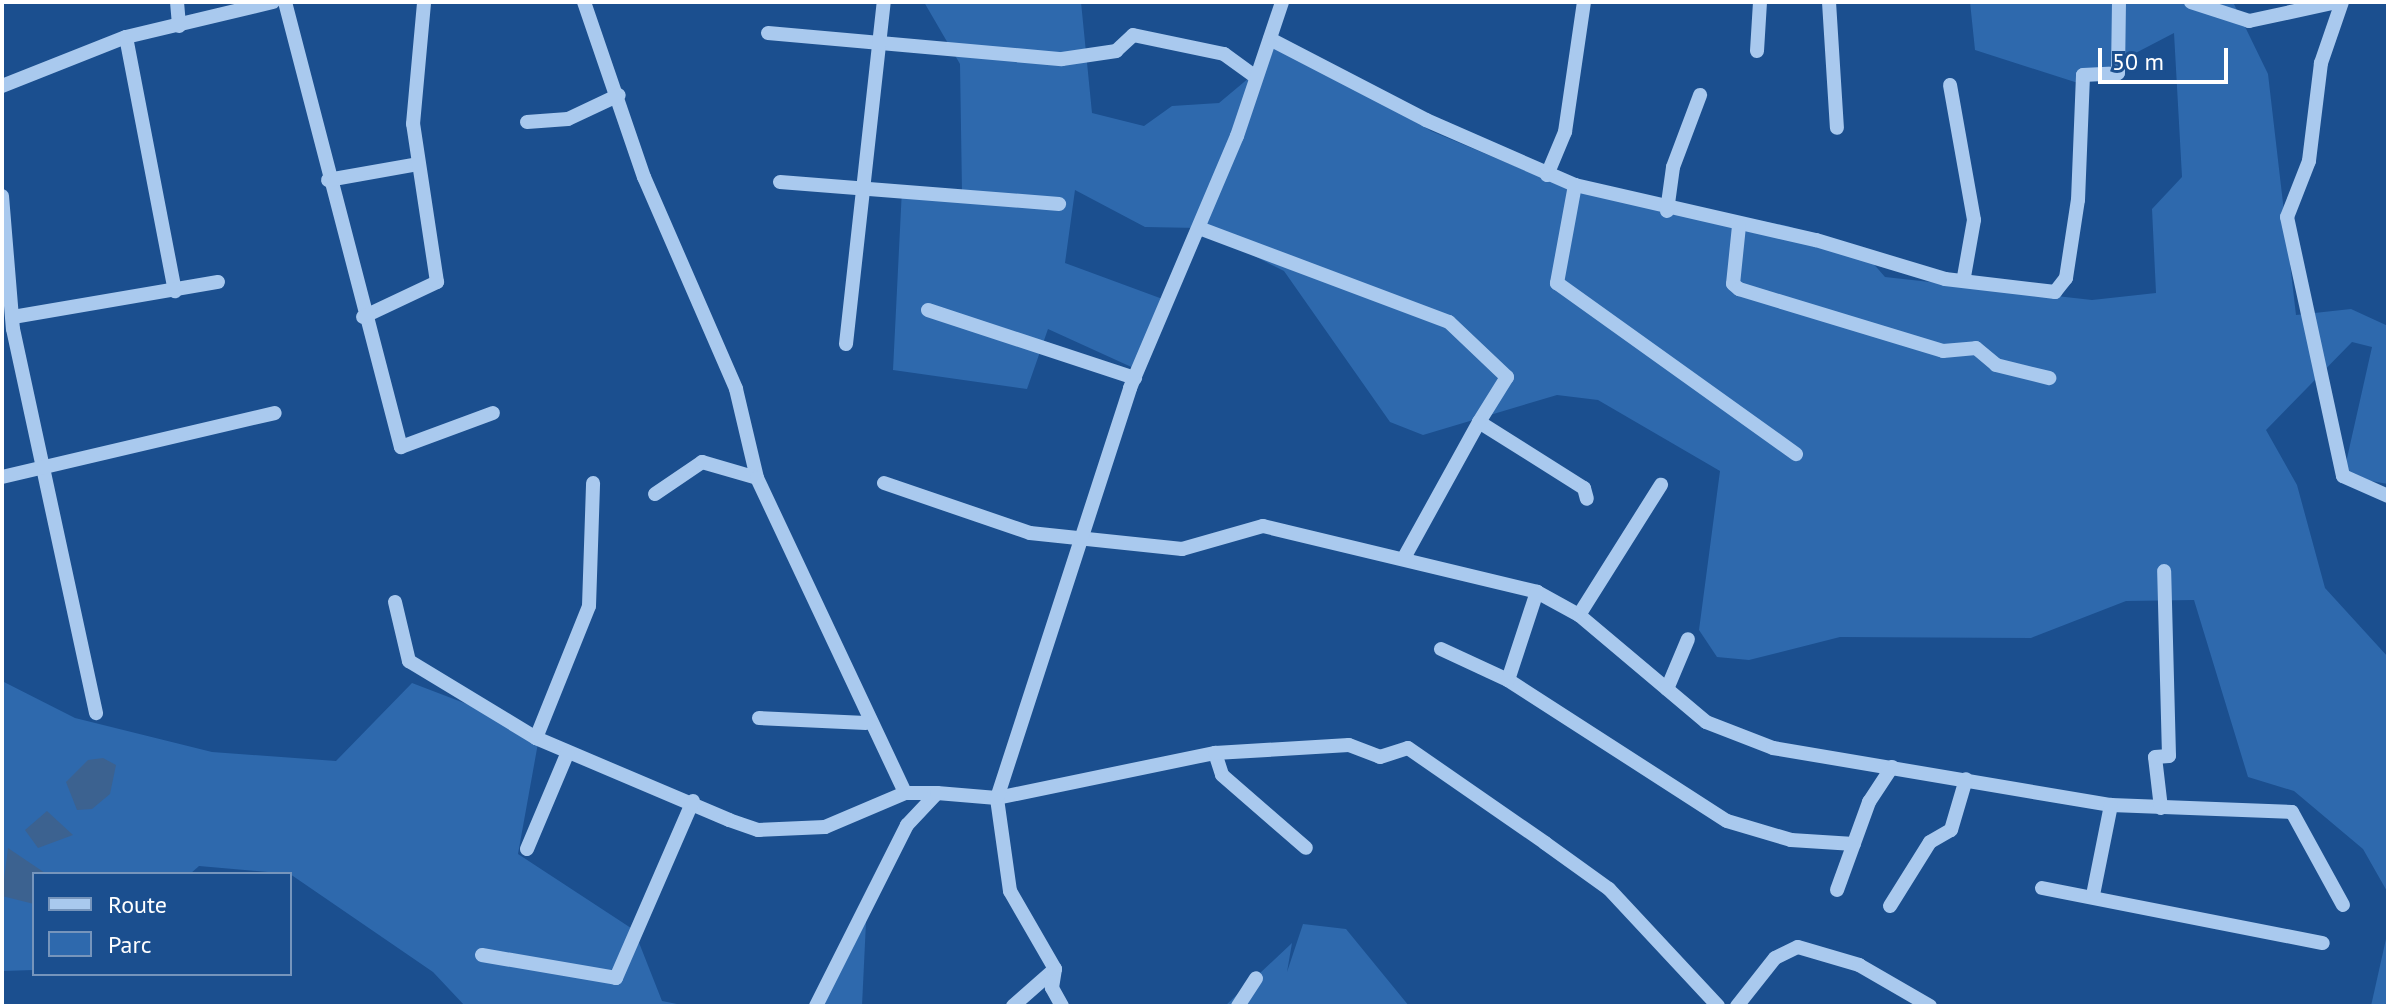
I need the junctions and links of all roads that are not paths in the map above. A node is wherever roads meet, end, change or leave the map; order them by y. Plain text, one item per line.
1 (177, 2) edge
2 (273, 2) edge
3 (285, 2) edge
4 (424, 2) edge
5 (584, 2) edge
6 (884, 2) edge
7 (1282, 2) edge
8 (1584, 2) edge
9 (1760, 2) edge
10 (1829, 2) edge
11 (2119, 2) edge
12 (2191, 2) edge
13 (2340, 2) edge
14 (179, 26) junction
15 (768, 33) dead end
16 (126, 37) junction
17 (1270, 39) junction
18 (879, 40) junction
19 (1757, 51) dead end
20 (1256, 77) junction
21 (1950, 85) dead end
22 (2, 86) edge
23 (619, 95) junction
24 (1700, 95) dead end
25 (527, 122) dead end
26 (1837, 128) dead end
27 (418, 164) junction
28 (1547, 175) junction
29 (328, 180) junction
30 (780, 182) dead end
31 (1575, 185) junction
32 (860, 190) junction
33 (2, 196) edge
34 (1059, 204) dead end
35 (1667, 211) junction
36 (1739, 226) junction
37 (1199, 228) junction
38 (1964, 277) junction
39 (218, 282) dead end
40 (175, 291) junction
41 (928, 310) dead end
42 (13, 317) junction
43 (363, 317) junction
44 (846, 344) dead end
45 (1135, 378) junction
46 (2049, 378) dead end
47 (275, 413) dead end
48 (493, 413) dead end
49 (1479, 422) junction
50 (1796, 454) dead end
51 (39, 470) junction
52 (2, 477) edge
53 (757, 478) junction
54 (593, 483) dead end
55 (884, 483) dead end
56 (1661, 485) dead end
57 (655, 494) dead end
58 (2388, 496) edge
59 (1587, 499) dead end
60 (1080, 535) junction
61 (1405, 556) junction
62 (2164, 571) dead end
63 (1537, 592) junction
64 (395, 602) dead end
65 (1579, 615) junction
66 (1688, 639) dead end
67 (1441, 649) dead end
68 (1508, 680) junction
69 (1667, 689) junction
70 (96, 713) dead end
71 (759, 718) dead end
72 (866, 723) junction
73 (536, 738) junction
74 (568, 752) junction
75 (1215, 753) junction
76 (1892, 767) junction
77 (1966, 779) junction
78 (905, 793) junction
79 (937, 793) junction
80 (997, 798) junction
81 (693, 801) junction
82 (2111, 805) junction
83 (2161, 808) junction
84 (1854, 844) junction
85 (1306, 848) dead end
86 (527, 849) dead end
87 (2042, 888) dead end
88 (1837, 890) dead end
89 (2093, 895) junction
90 (2343, 905) dead end
91 (1890, 906) dead end
92 (2323, 943) dead end
93 (482, 955) dead end
94 (1055, 969) junction
95 (1256, 978) dead end
96 (816, 1006) edge
97 (1013, 1006) edge
98 (1062, 1006) edge
99 (1238, 1006) edge
100 (1718, 1006) edge
101 (1737, 1006) edge
102 (1928, 1006) edge

1 - 14 street
2 - 14 street
3 - 29 street
4 - 27 street
5 - 23 street
6 - 18 street
7 - 17 street
8 - 28 street
9 - 19 street
10 - 26 street
11 - 38 street
12 - 13 street
13 - 58 street
14 - 16 street
15 - 18 street
16 - 22 street
16 - 40 street
17 - 20 street
17 - 28 street
18 - 20 street
18 - 32 street
20 - 37 street
21 - 38 street
23 - 25 street
23 - 53 street
24 - 35 street
27 - 29 street
27 - 43 street
28 - 31 street
29 - 43 street
30 - 32 street
31 - 35 street
31 - 50 street
32 - 34 street
32 - 44 street
33 - 42 street
35 - 36 street
36 - 38 street
36 - 46 street
37 - 45 street
37 - 49 street
39 - 40 street
40 - 42 street
41 - 45 street
42 - 51 street
43 - 48 street
45 - 60 street
47 - 51 street
49 - 59 street
49 - 61 street
51 - 52 street
51 - 70 street
53 - 57 street
53 - 72 street
54 - 73 street
55 - 60 street
56 - 65 street
60 - 61 street
60 - 80 street
61 - 63 street
62 - 83 street
63 - 65 street
63 - 68 street
64 - 73 street
65 - 69 street
66 - 69 street
67 - 68 street
68 - 84 street
69 - 76 street
71 - 72 street
72 - 78 street
73 - 74 street
74 - 81 street
74 - 86 street
75 - 80 street
75 - 85 street
75 - 100 street
76 - 77 street
76 - 84 street
77 - 82 street
77 - 91 street
78 - 79 street
78 - 81 street
79 - 80 street
79 - 96 street
80 - 94 street
81 - 93 street
82 - 83 street
82 - 89 street
83 - 90 street
84 - 88 street
87 - 89 street
89 - 92 street
94 - 97 street
94 - 98 street
95 - 99 street
101 - 102 street

